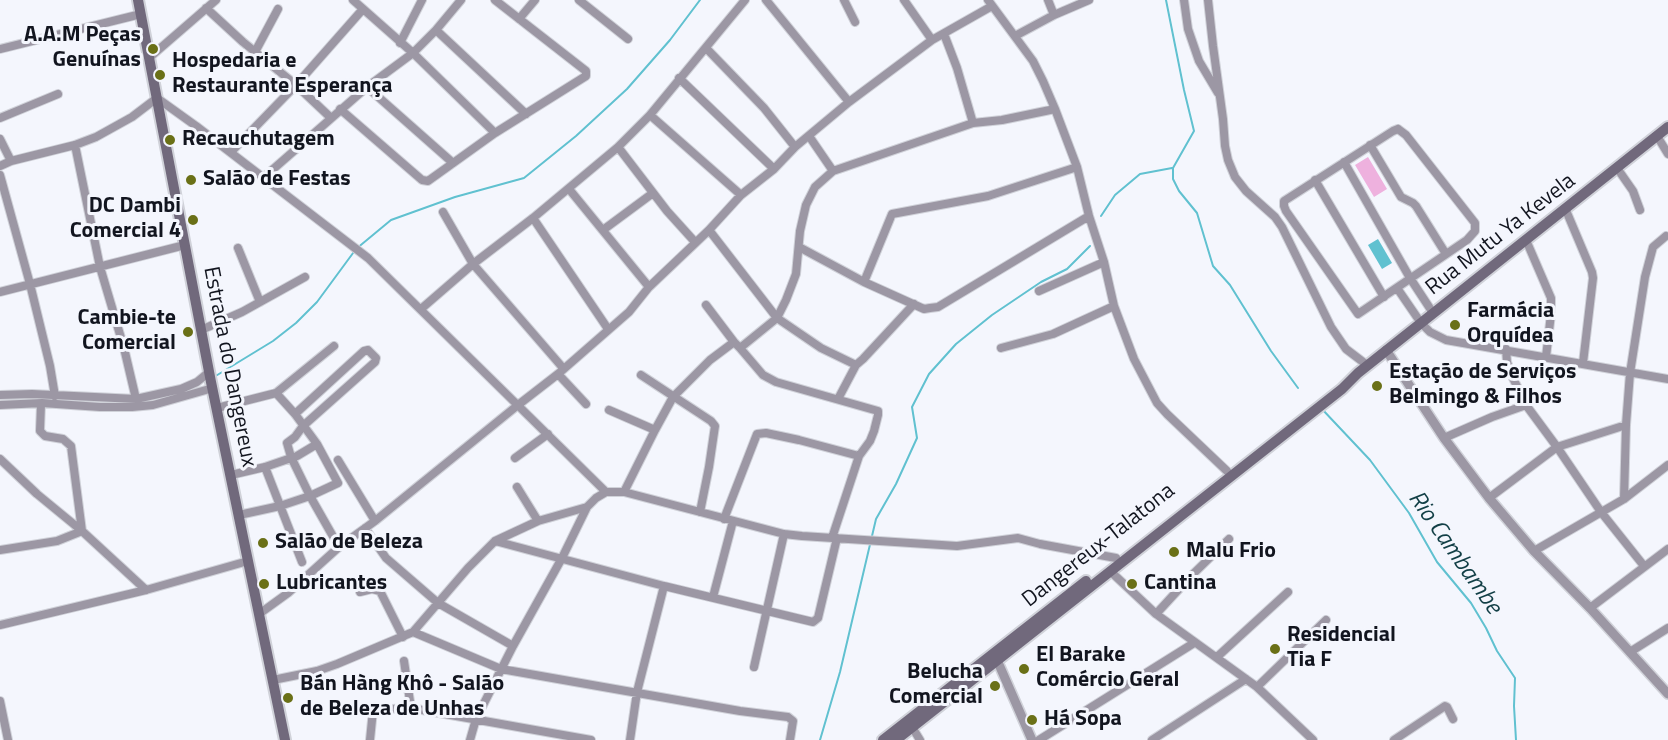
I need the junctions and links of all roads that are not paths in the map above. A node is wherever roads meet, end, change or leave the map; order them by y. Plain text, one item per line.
1 (138, 0) edge
2 (216, 0) edge
3 (353, 0) edge
4 (422, 0) edge
5 (461, 0) edge
6 (495, 0) edge
7 (535, 0) edge
8 (579, 0) edge
9 (745, 0) edge
10 (766, 0) edge
11 (844, 0) edge
12 (904, 0) edge
13 (1048, 0) edge
14 (1089, 0) edge
15 (1184, 0) edge
16 (1208, 0) edge
17 (990, 3) edge
18 (206, 8) junction
19 (279, 9) dead end
20 (363, 9) junction
21 (141, 14) junction
22 (1054, 15) junction
23 (519, 19) junction
24 (855, 22) dead end
25 (436, 30) junction
26 (944, 34) junction
27 (1015, 36) junction
28 (628, 39) dead end
29 (932, 40) junction
30 (400, 43) junction
31 (706, 48) junction
32 (0, 49) edge
33 (255, 52) junction
34 (413, 53) junction
35 (149, 58) junction
36 (679, 78) junction
37 (296, 85) junction
38 (367, 87) junction
39 (58, 94) dead end
40 (1220, 96) junction
41 (157, 98) junction
42 (849, 102) junction
43 (340, 109) junction
44 (1055, 109) junction
45 (526, 114) junction
46 (650, 115) junction
47 (330, 117) junction
48 (0, 118) edge
49 (973, 123) junction
50 (1668, 127) edge
51 (495, 133) junction
52 (809, 136) junction
53 (1657, 136) junction
54 (0, 140) edge
55 (75, 145) junction
56 (1370, 145) junction
57 (618, 147) junction
58 (795, 147) junction
59 (231, 152) junction
60 (1668, 154) edge
61 (11, 161) junction
62 (1344, 162) junction
63 (453, 163) junction
64 (0, 166) edge
65 (1077, 167) junction
66 (1617, 168) junction
67 (774, 169) junction
68 (833, 171) junction
69 (0, 175) edge
70 (262, 178) junction
71 (1315, 180) junction
72 (569, 189) junction
73 (653, 193) junction
74 (741, 195) junction
75 (1565, 208) junction
76 (1640, 210) dead end
77 (443, 212) dead end
78 (1089, 216) junction
79 (533, 218) junction
80 (603, 230) junction
81 (708, 230) junction
82 (1666, 236) dead end
83 (1526, 240) junction
84 (695, 242) junction
85 (185, 245) junction
86 (799, 247) junction
87 (238, 248) dead end
88 (1446, 254) junction
89 (1104, 262) junction
90 (473, 264) junction
91 (100, 267) junction
92 (305, 278) dead end
93 (1410, 278) junction
94 (864, 282) junction
95 (30, 284) junction
96 (649, 287) junction
97 (1397, 288) junction
98 (1039, 291) dead end
99 (0, 292) edge
100 (1384, 297) junction
101 (260, 302) junction
102 (914, 304) junction
103 (706, 305) dead end
104 (1114, 306) junction
105 (421, 309) junction
106 (1433, 313) junction
107 (777, 318) junction
108 (1420, 323) junction
109 (608, 329) junction
110 (201, 330) junction
111 (737, 345) junction
112 (334, 346) dead end
113 (1001, 348) dead end
114 (1506, 349) junction
115 (1386, 350) junction
116 (1546, 357) junction
117 (1583, 363) junction
118 (856, 365) junction
119 (1367, 365) junction
120 (560, 371) junction
121 (1630, 373) junction
122 (641, 375) dead end
123 (211, 379) junction
124 (1668, 379) edge
125 (1340, 386) joint
126 (276, 393) junction
127 (0, 395) edge
128 (55, 396) junction
129 (673, 397) junction
130 (136, 399) junction
131 (838, 399) junction
132 (40, 404) junction
133 (586, 404) dead end
134 (0, 405) edge
135 (518, 405) junction
136 (1526, 405) junction
137 (217, 408) junction
138 (609, 410) dead end
139 (295, 414) junction
140 (1294, 423) junction
141 (1626, 425) junction
142 (303, 426) junction
143 (655, 430) junction
144 (548, 434) junction
145 (1444, 438) junction
146 (317, 444) junction
147 (1557, 447) junction
148 (859, 456) junction
149 (291, 457) junction
150 (515, 458) dead end
151 (0, 459) edge
152 (338, 460) dead end
153 (1668, 465) edge
154 (265, 467) junction
155 (1227, 471) junction
156 (231, 475) junction
157 (518, 488) dead end
158 (606, 492) junction
159 (624, 492) junction
160 (310, 496) junction
161 (1489, 498) junction
162 (1624, 499) junction
163 (280, 506) junction
164 (587, 507) junction
165 (700, 512) junction
166 (1601, 512) junction
167 (239, 515) junction
168 (724, 519) junction
169 (375, 521) junction
170 (538, 521) junction
171 (733, 521) junction
172 (365, 528) junction
173 (82, 531) junction
174 (784, 534) junction
175 (834, 538) junction
176 (1229, 539) dead end
177 (495, 541) junction
178 (339, 547) junction
179 (0, 550) edge
180 (1534, 551) junction
181 (1667, 552) edge
182 (562, 558) junction
183 (1116, 558) junction
184 (248, 561) junction
185 (302, 562) dead end
186 (1644, 566) junction
187 (1110, 571) junction
188 (664, 586) junction
189 (146, 590) junction
190 (360, 592) dead end
191 (1288, 592) dead end
192 (713, 597) junction
193 (438, 603) junction
194 (1590, 608) junction
195 (766, 610) junction
196 (259, 614) junction
197 (1156, 614) junction
198 (1326, 620) dead end
199 (0, 625) edge
200 (1668, 628) edge
201 (413, 632) junction
202 (403, 638) junction
203 (1194, 643) junction
204 (513, 646) junction
205 (1630, 652) junction
206 (1217, 657) junction
207 (997, 660) junction
208 (404, 661) dead end
209 (754, 667) dead end
210 (501, 669) junction
211 (1246, 679) junction
212 (273, 680) junction
213 (1257, 687) junction
214 (637, 692) junction
215 (1668, 694) edge
216 (0, 701) edge
217 (0, 706) edge
218 (411, 708) junction
219 (476, 719) junction
220 (1453, 719) dead end
221 (912, 727) junction
222 (8, 740) edge
223 (285, 740) edge
224 (370, 740) edge
225 (470, 740) edge
226 (591, 740) edge
227 (630, 740) edge
228 (790, 740) edge
229 (883, 740) edge
230 (896, 740) edge
231 (920, 740) edge
232 (1032, 740) edge
233 (1039, 740) edge
234 (1152, 740) edge
235 (1313, 740) edge
236 (1394, 740) edge

1 - 21 main road, Estrada do Dangereux
2 - 18 street
3 - 20 street
4 - 30 street
5 - 25 street
6 - 23 street
7 - 23 street
8 - 28 street
9 - 31 street
10 - 42 street
11 - 24 street
12 - 29 street
13 - 22 street
14 - 22 street
15 - 40 street
16 - 40 street
17 - 26 street
17 - 27 street
18 - 33 street
18 - 35 street
19 - 33 street
20 - 30 street
20 - 37 street
21 - 32 street
21 - 35 main road, Estrada do Dangereux
22 - 27 street
23 - 45 street
25 - 34 street
25 - 45 street
26 - 29 street
26 - 49 street
27 - 44 street
29 - 42 street
30 - 34 street
31 - 36 street
31 - 58 street
33 - 37 street
34 - 38 street
34 - 51 street
35 - 41 main road, Estrada do Dangereux
36 - 46 street
36 - 67 street
37 - 47 street
37 - 59 street
38 - 43 street
38 - 63 street
39 - 48 street
40 - 119 street
41 - 55 street
41 - 59 street
41 - 85 main road, Estrada do Dangereux
42 - 52 street
43 - 47 street
43 - 63 street
44 - 49 street
44 - 65 street
45 - 51 street
46 - 57 street
46 - 74 street
47 - 70 street
49 - 68 street
50 - 53 main road, Rua Mutu Ya Kevela
51 - 63 street
52 - 58 street
52 - 68 street
53 - 60 street
53 - 66 main road, Rua Mutu Ya Kevela
54 - 61 street
55 - 61 street
55 - 91 street
56 - 62 street
56 - 88 street
56 - 88 street
57 - 72 street
57 - 73 street
58 - 67 street
59 - 70 street
61 - 64 street
62 - 71 street
62 - 93 street
65 - 78 street
65 - 94 street
66 - 75 main road, Rua Mutu Ya Kevela
66 - 76 street
67 - 74 street
68 - 86 street
69 - 95 street
70 - 105 street
71 - 100 street
71 - 100 street
72 - 79 street
72 - 80 street
73 - 80 street
73 - 84 street
74 - 81 street
75 - 83 main road, Rua Mutu Ya Kevela
75 - 117 street
77 - 90 street
78 - 89 street
78 - 102 street
79 - 90 street
79 - 109 street
80 - 96 street
81 - 84 street
81 - 107 street
82 - 121 street
83 - 106 main road, Rua Mutu Ya Kevela
83 - 116 street
84 - 96 street
85 - 91 street
85 - 110 main road, Estrada do Dangereux
86 - 94 street
86 - 107 street
87 - 101 street
88 - 93 street
89 - 98 street
89 - 104 street
90 - 105 street
90 - 120 street
91 - 95 street
91 - 130 street
92 - 101 street
93 - 97 street
93 - 106 street
94 - 102 street
95 - 99 street
95 - 128 street
96 - 109 street
97 - 100 street
97 - 108 street
101 - 110 street
102 - 118 street
103 - 111 street
104 - 113 street
104 - 155 street
105 - 135 street
106 - 108 main road, Rua Mutu Ya Kevela
107 - 111 street
107 - 118 street
108 - 114 street
108 - 115 main road, Rua Mutu Ya Kevela
109 - 120 street
110 - 123 main road, Estrada do Dangereux
111 - 129 street
111 - 131 street
112 - 126 street
114 - 116 street
114 - 136 street
115 - 119 main road, Rua Mutu Ya Kevela
115 - 145 street
116 - 117 street
117 - 121 street
118 - 131 street
119 - 125 main road, Rua Mutu Ya Kevela
120 - 133 street
120 - 135 street
121 - 124 street
121 - 141 street
122 - 129 street
123 - 130 street
123 - 132 street
123 - 137 main road, Estrada do Dangereux
125 - 140 main road, Dangereux-Talatona
126 - 137 street
126 - 139 street
127 - 128 street
128 - 130 street
129 - 143 street
129 - 165 street
131 - 148 street
132 - 134 street
132 - 173 street
135 - 144 street
135 - 169 street
136 - 145 street
136 - 147 street
137 - 156 main road, Estrada do Dangereux
138 - 143 street
139 - 142 street
139 - 142 street
140 - 155 main road, Dangereux-Talatona
140 - 187 main road, Dangereux-Talatona
141 - 147 street
141 - 162 street
142 - 146 street
142 - 149 street
143 - 159 street
144 - 150 street
144 - 158 street
145 - 161 street
146 - 149 street
146 - 160 street
147 - 161 street
147 - 166 street
148 - 168 street
148 - 175 street
149 - 154 street
149 - 160 street
151 - 173 street
152 - 169 street
153 - 162 street
154 - 156 street
154 - 163 street
155 - 183 main road, Dangereux-Talatona
156 - 167 main road, Estrada do Dangereux
157 - 170 street
158 - 159 street
158 - 164 street
159 - 165 street
160 - 163 street
160 - 178 street
161 - 180 street
162 - 166 street
163 - 167 street
163 - 185 street
164 - 170 street
164 - 182 street
165 - 168 street
166 - 180 street
166 - 186 street
167 - 184 main road, Estrada do Dangereux
168 - 171 street
169 - 172 street
170 - 177 street
171 - 174 street
171 - 192 street
172 - 178 street
172 - 193 street
173 - 179 street
173 - 189 street
174 - 175 street
174 - 195 street
175 - 183 street
175 - 195 street
176 - 197 street
177 - 182 street
177 - 193 street
178 - 196 street
180 - 194 street
181 - 186 street
182 - 188 street
182 - 204 street
183 - 229 main road, Dangereux-Talatona
184 - 189 street
184 - 196 main road, Estrada do Dangereux
186 - 194 street
187 - 197 street
187 - 207 main road, Dangereux-Talatona
188 - 192 street
188 - 214 street
189 - 199 street
190 - 202 street
191 - 206 street
192 - 195 street
193 - 201 street
193 - 204 street
194 - 205 street
195 - 209 street
196 - 212 main road, Estrada do Dangereux
197 - 203 street
198 - 213 street
200 - 205 street
201 - 202 street
201 - 210 street
202 - 212 street
203 - 206 street
203 - 233 street
204 - 210 street
205 - 215 street
206 - 211 street
207 - 221 main road, Dangereux-Talatona
207 - 232 street
208 - 218 street
210 - 214 street
210 - 219 street
211 - 213 street
211 - 234 street
212 - 223 main road, Estrada do Dangereux
213 - 235 street
214 - 227 street
214 - 228 street
216 - 217 street
217 - 222 street
218 - 219 street
218 - 224 street
219 - 225 street
219 - 226 street
220 - 236 street
221 - 230 main road, Dangereux-Talatona
221 - 231 street

